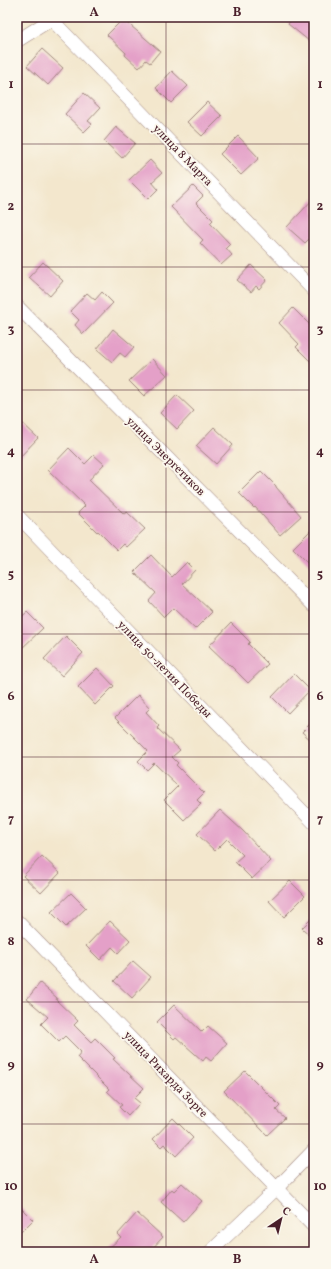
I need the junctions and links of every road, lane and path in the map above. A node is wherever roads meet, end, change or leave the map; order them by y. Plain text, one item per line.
1 (53, 18) edge
2 (17, 41) edge
3 (314, 291) edge
4 (17, 306) edge
5 (17, 515) edge
6 (314, 606) edge
7 (314, 823) edge
8 (17, 921) edge
9 (314, 1150) edge
10 (277, 1188) junction
11 (314, 1227) edge
12 (210, 1252) edge

1 - 2 street
1 - 3 street, улица 8 Марта
4 - 6 street, улица Энергетиков
5 - 7 street, улица 50-летия Победы
8 - 10 street, улица Рихарда Зорге
9 - 10 street
10 - 11 street, улица Рихарда Зорге
10 - 12 street

